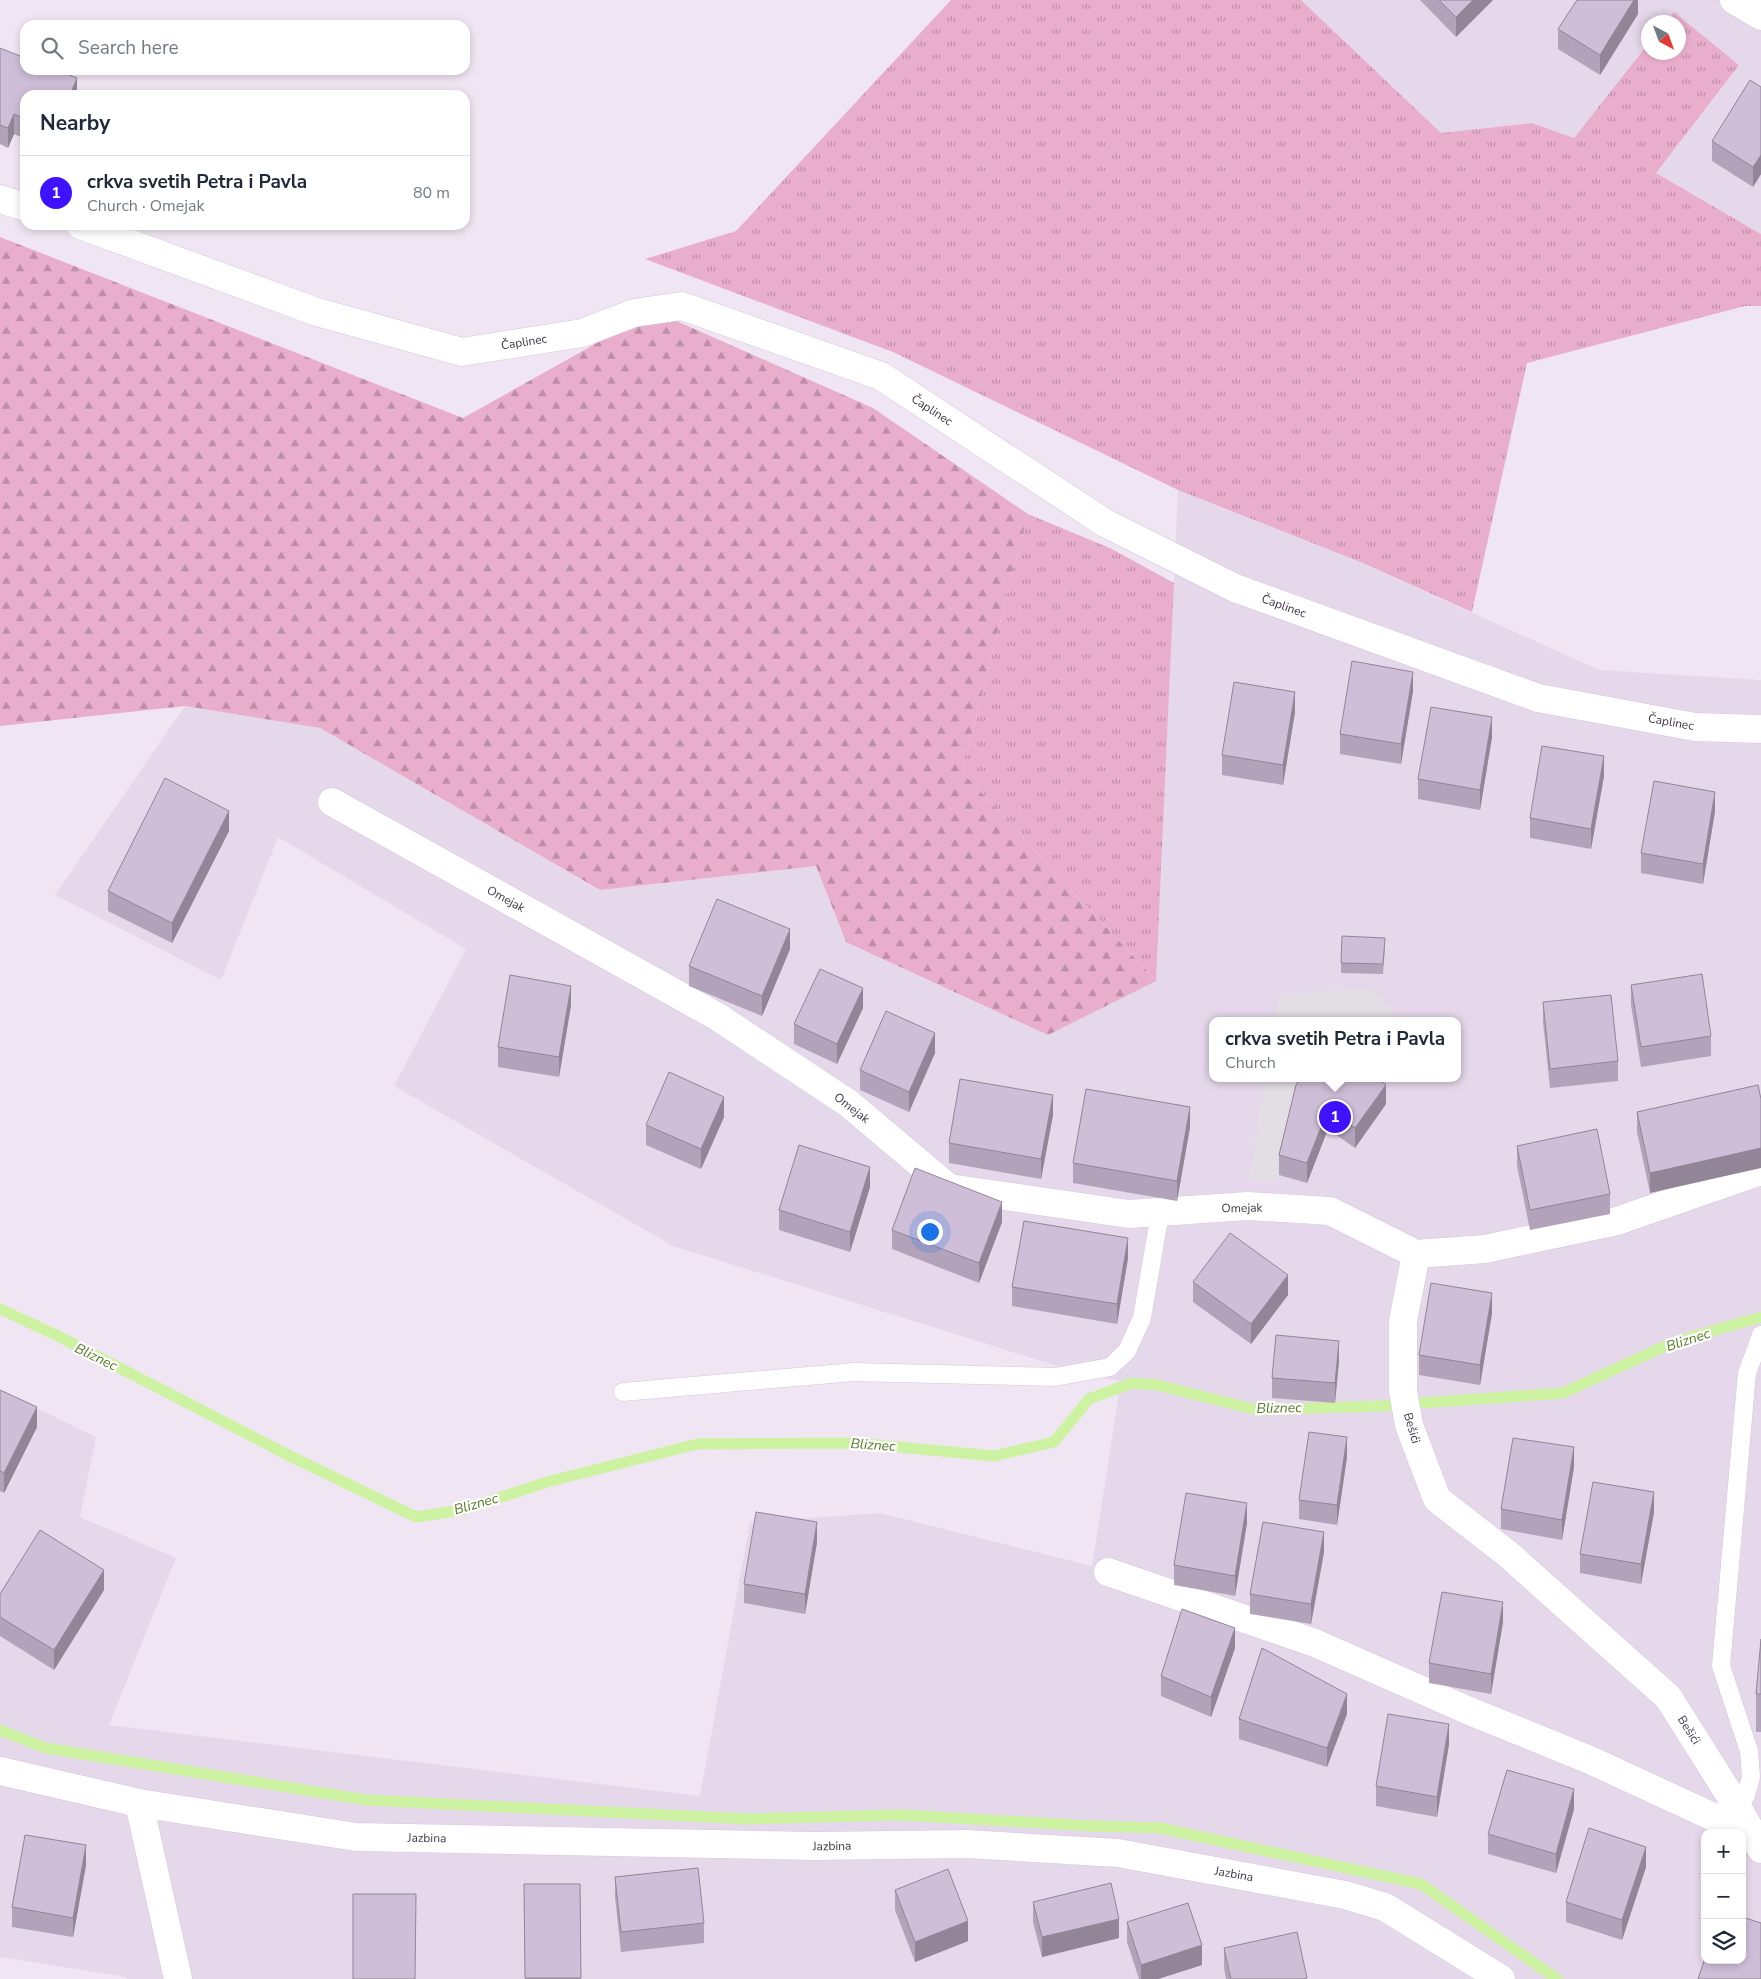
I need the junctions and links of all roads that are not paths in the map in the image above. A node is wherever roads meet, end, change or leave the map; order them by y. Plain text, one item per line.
1 (1734, 0) edge
2 (1761, 16) edge
3 (0, 199) edge
4 (20, 205) edge
5 (94, 230) edge
6 (1761, 729) edge
7 (332, 802) dead end
8 (1761, 1171) edge
9 (1160, 1212) junction
10 (1416, 1254) junction
11 (1761, 1335) edge
12 (623, 1392) dead end
13 (1108, 1572) dead end
14 (0, 1771) edge
15 (139, 1803) junction
16 (1749, 1828) edge
17 (178, 1979) edge
18 (1501, 1979) edge

1 - 2 street
3 - 4 street
5 - 6 street, Čaplinec
7 - 9 street, Omejak
8 - 10 street
9 - 10 street, Omejak
9 - 12 lane
10 - 16 street, Bešići
11 - 16 lane
13 - 16 street
14 - 15 street, Jazbina
15 - 17 street
15 - 18 street, Jazbina

